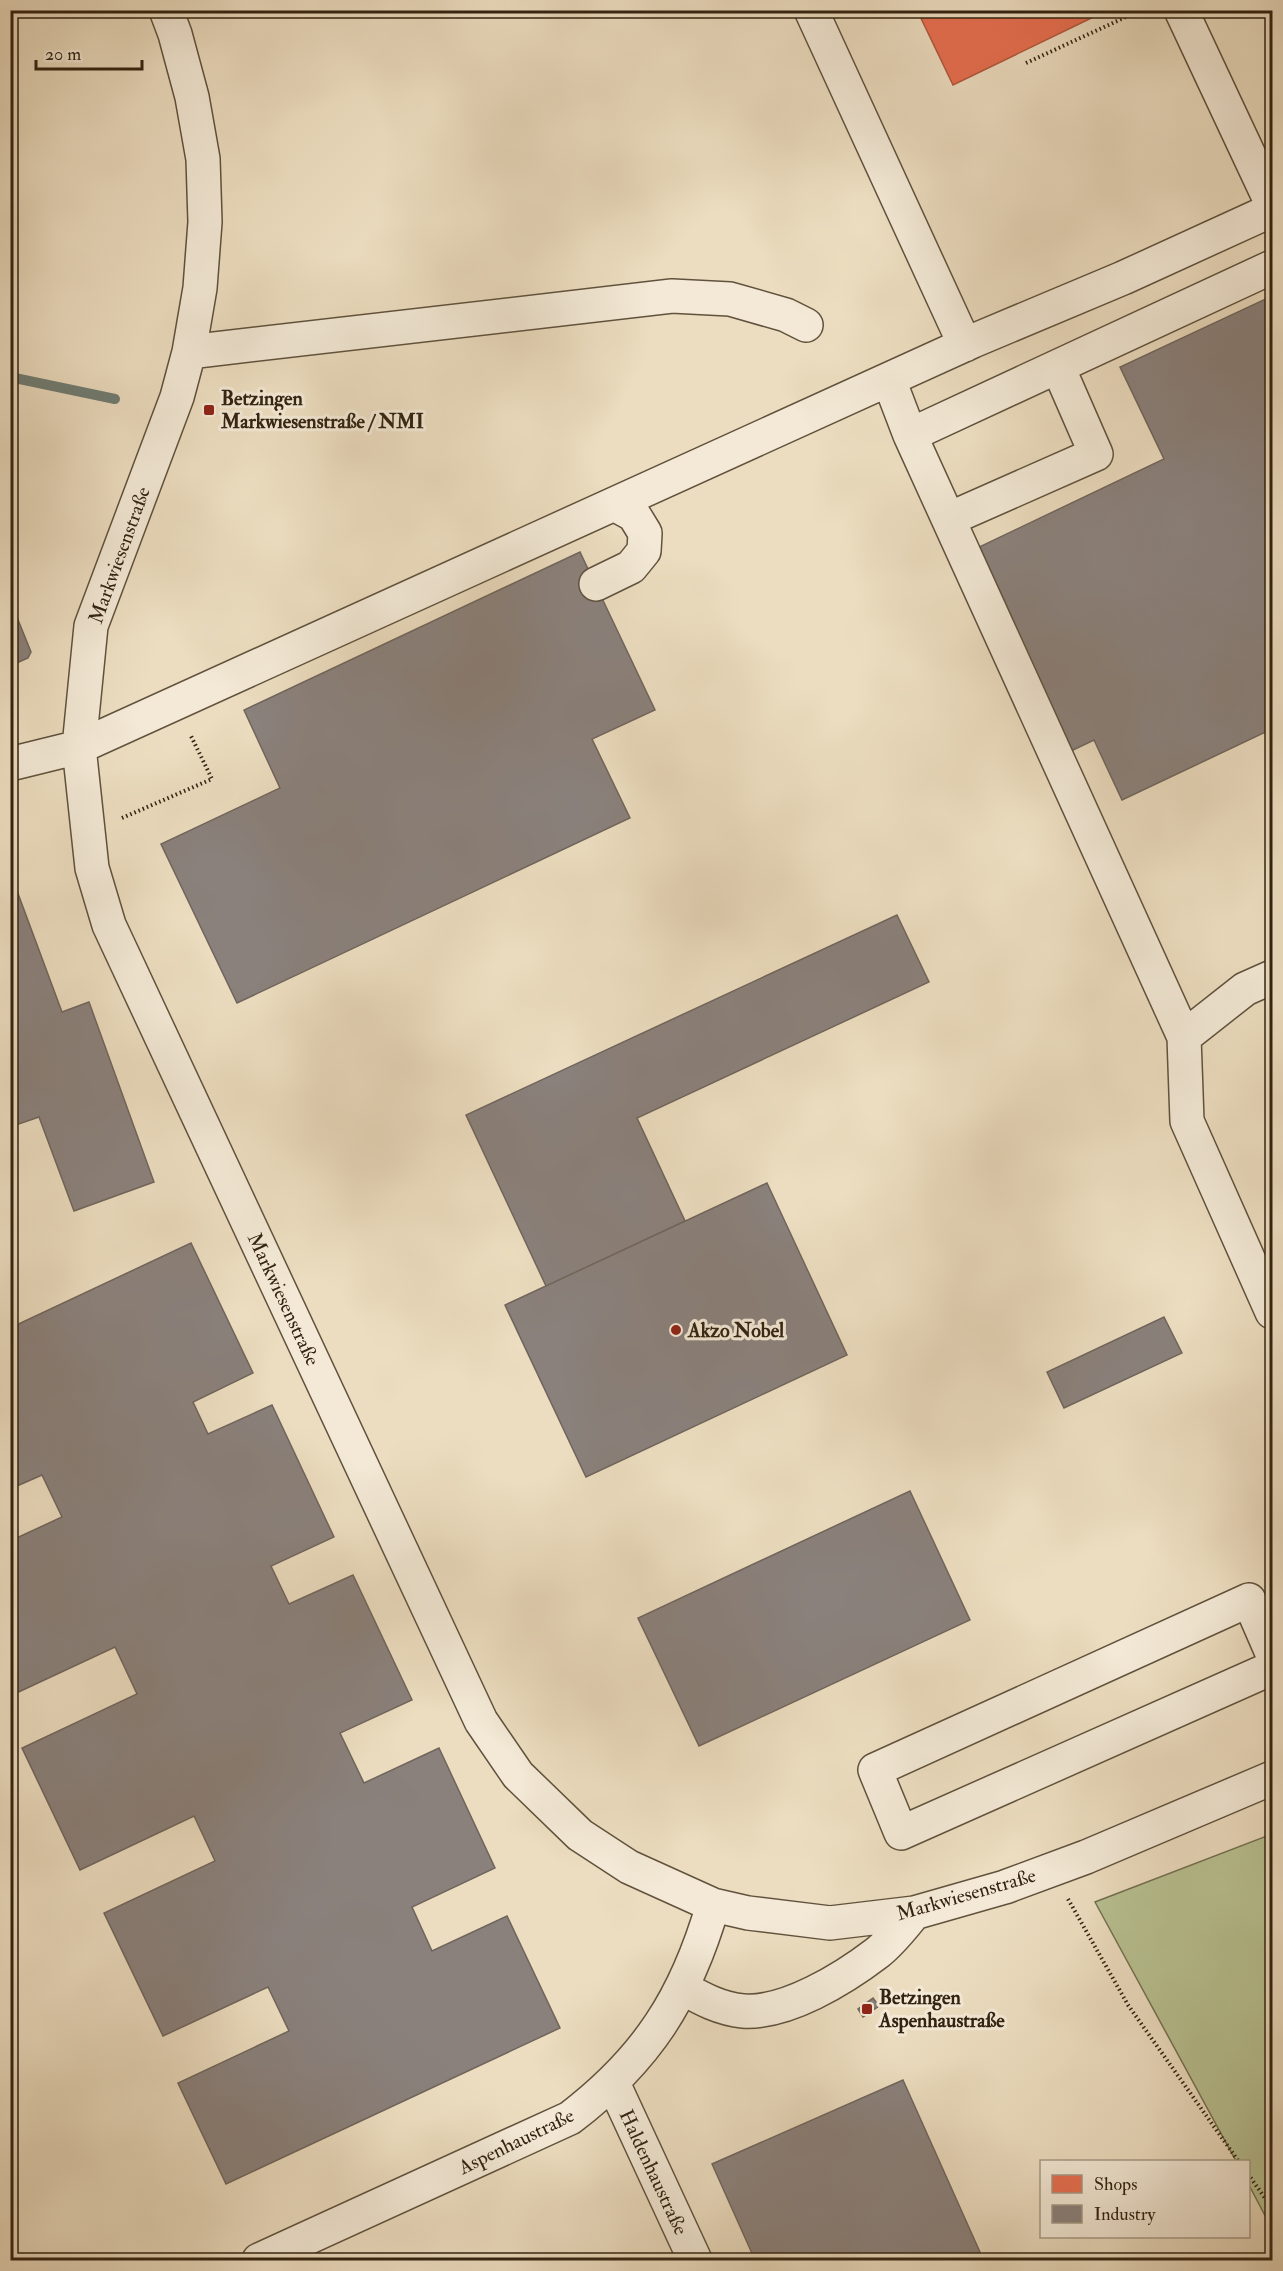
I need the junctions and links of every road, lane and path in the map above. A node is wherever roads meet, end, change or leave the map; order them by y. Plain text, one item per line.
1 (166, 10) edge
2 (811, 10) edge
3 (1141, 10) edge
4 (1181, 10) edge
5 (1026, 63) dead end
6 (1272, 204) edge
7 (1272, 210) edge
8 (1272, 267) edge
9 (806, 325) dead end
10 (965, 345) junction
11 (189, 352) junction
12 (1058, 367) junction
13 (889, 380) junction
14 (910, 435) junction
15 (614, 504) junction
16 (949, 519) junction
17 (596, 584) dead end
18 (174, 704) junction
19 (79, 747) junction
20 (10, 764) edge
21 (88, 833) junction
22 (1272, 977) edge
23 (1184, 1037) junction
24 (1272, 1312) edge
25 (1272, 1653) edge
26 (1272, 1668) edge
27 (1272, 1778) edge
28 (1052, 1869) junction
29 (713, 1905) junction
30 (915, 1913) junction
31 (683, 1989) junction
32 (613, 2083) junction
33 (1238, 2160) edge
34 (1250, 2177) edge
35 (1272, 2208) edge
36 (259, 2260) edge
37 (695, 2260) edge

1 - 11 street, Markwiesenstraße
2 - 10 street
3 - 5 path
4 - 6 street
7 - 10 street
8 - 12 street
9 - 11 street
10 - 13 street
11 - 19 street, Markwiesenstraße
12 - 14 street
12 - 16 street
13 - 14 street
13 - 15 street
14 - 16 street
15 - 17 street
15 - 18 street
16 - 23 street
18 - 19 street
18 - 21 path
19 - 20 street
19 - 21 street, Markwiesenstraße
21 - 29 street, Markwiesenstraße
22 - 23 street
23 - 24 street
25 - 26 street
27 - 28 street, Markwiesenstraße
28 - 30 street, Markwiesenstraße
28 - 33 path
29 - 30 street, Markwiesenstraße
29 - 31 street, Aspenhaustraße
30 - 31 street
31 - 32 street, Aspenhaustraße
32 - 36 street, Aspenhaustraße
32 - 37 street, Haldenhaustraße
34 - 35 path

